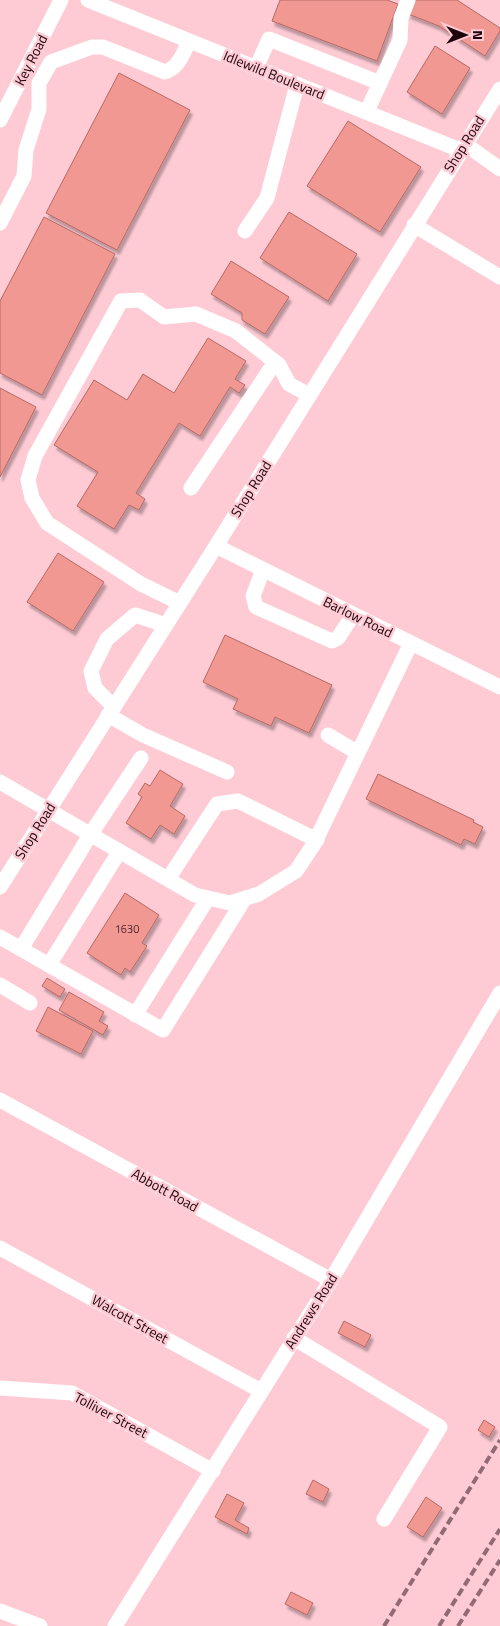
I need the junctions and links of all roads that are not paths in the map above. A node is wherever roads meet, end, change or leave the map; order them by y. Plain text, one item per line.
1 (61, 0) edge
2 (88, 0) edge
3 (408, 0) edge
4 (188, 41) junction
5 (256, 68) junction
6 (23, 74) junction
7 (39, 83) junction
8 (380, 83) junction
9 (297, 85) junction
10 (500, 88) edge
11 (367, 111) junction
12 (0, 120) edge
13 (462, 147) junction
14 (500, 169) edge
15 (0, 223) edge
16 (414, 225) junction
17 (245, 231) dead end
18 (500, 277) edge
19 (275, 362) junction
20 (309, 395) junction
21 (192, 488) dead end
22 (216, 546) junction
23 (263, 570) junction
24 (180, 603) junction
25 (353, 615) junction
26 (166, 624) junction
27 (411, 643) junction
28 (500, 688) edge
29 (111, 711) junction
30 (328, 735) dead end
31 (358, 753) junction
32 (141, 758) dead end
33 (227, 772) dead end
34 (0, 782) edge
35 (48, 810) junction
36 (90, 835) junction
37 (317, 840) junction
38 (120, 852) junction
39 (168, 880) junction
40 (0, 888) edge
41 (208, 898) junction
42 (245, 898) junction
43 (0, 937) edge
44 (21, 949) junction
45 (49, 965) junction
46 (0, 985) edge
47 (500, 993) edge
48 (30, 1003) dead end
49 (135, 1014) junction
50 (0, 1100) edge
51 (0, 1248) edge
52 (331, 1280) junction
53 (294, 1338) junction
54 (0, 1388) edge
55 (261, 1391) junction
56 (213, 1471) junction
57 (384, 1519) dead end
58 (0, 1611) edge
59 (40, 1626) edge
60 (115, 1626) edge

1 - 6 street, Key Road
2 - 4 street, Idlewild Boulevard
3 - 8 street
4 - 5 street, Idlewild Boulevard
4 - 7 street
5 - 8 street
5 - 9 street, Idlewild Boulevard
6 - 7 street
6 - 12 street, Key Road
7 - 15 street
8 - 11 street
9 - 11 street, Idlewild Boulevard
9 - 17 street
10 - 13 street, Shop Road
11 - 13 street, Idlewild Boulevard
13 - 14 street, Idlewild Boulevard
13 - 16 street, Shop Road
16 - 18 street
16 - 20 street, Shop Road
19 - 20 street
19 - 21 street
19 - 24 street
20 - 22 street, Shop Road
22 - 23 street, Barlow Road
22 - 24 street, Shop Road
23 - 25 street, Barlow Road
23 - 25 street
24 - 26 street, Shop Road
25 - 27 street, Barlow Road
26 - 29 street, Shop Road
26 - 29 street
27 - 28 street, Barlow Road
27 - 31 street
29 - 33 street
29 - 35 street, Shop Road
30 - 31 street
31 - 37 street
32 - 36 street
34 - 35 street
35 - 36 street
35 - 40 street, Shop Road
36 - 38 street
36 - 44 street
37 - 39 street
37 - 42 street
38 - 39 street
38 - 45 street
39 - 41 street
41 - 42 street
41 - 49 street
42 - 49 street
43 - 44 street
44 - 45 street
45 - 49 street
46 - 48 street
47 - 52 street, Andrews Road
50 - 52 street, Abbott Road
51 - 55 street, Walcott Street
52 - 53 street, Andrews Road
53 - 55 street, Andrews Road
53 - 57 street
54 - 56 street, Tolliver Street
55 - 56 street, Andrews Road
56 - 60 street, Andrews Road
58 - 59 street

